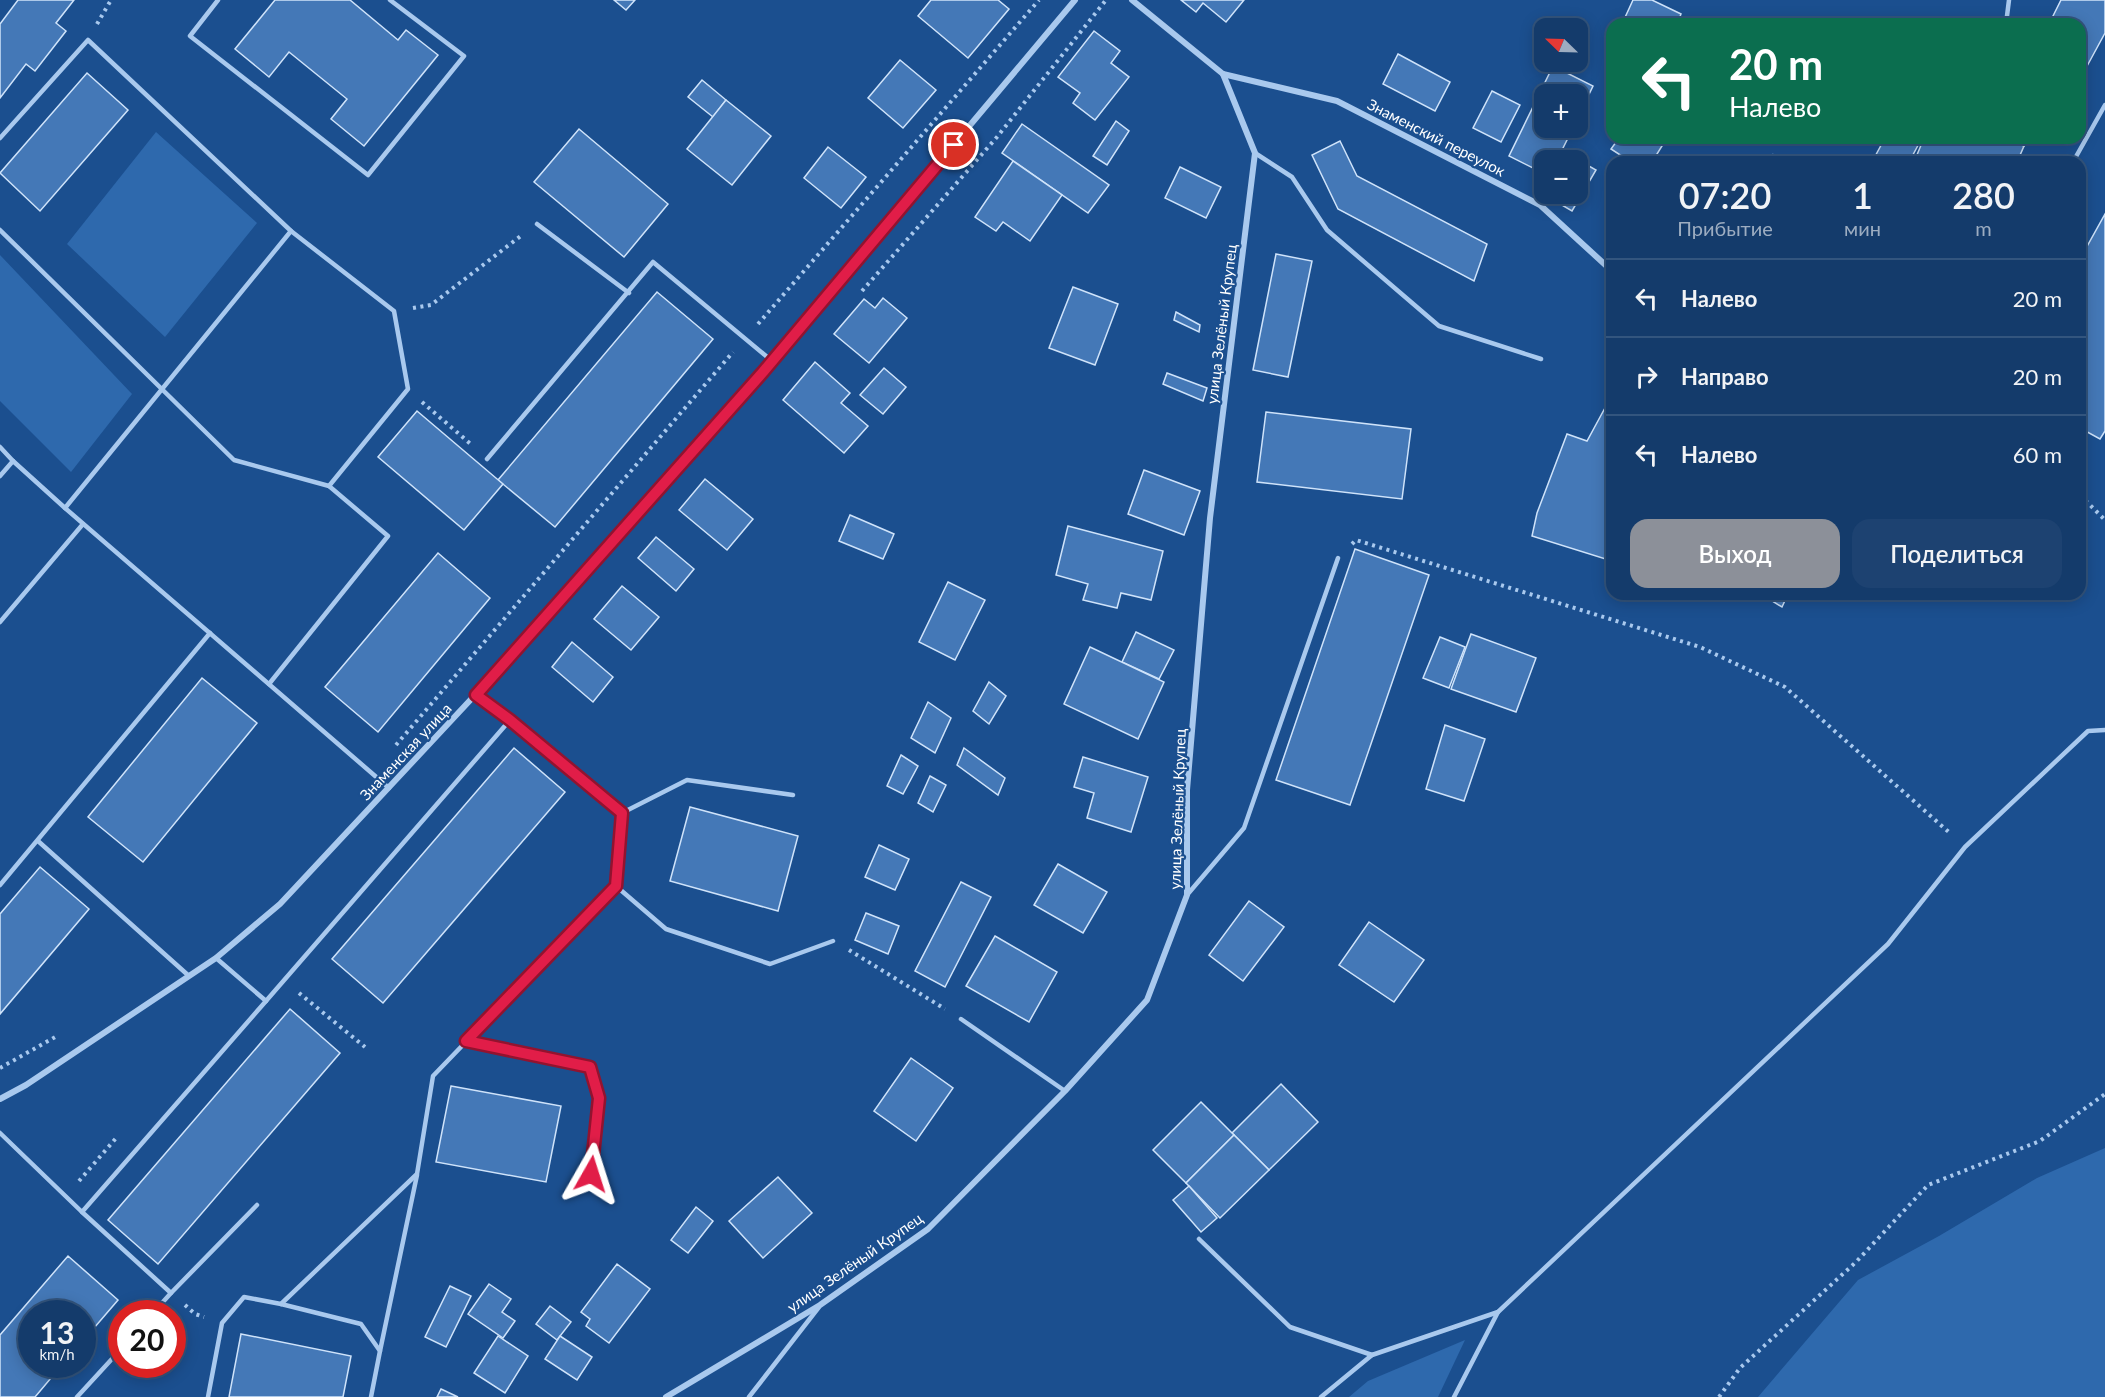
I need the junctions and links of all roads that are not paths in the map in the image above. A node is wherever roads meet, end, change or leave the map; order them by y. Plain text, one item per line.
1 (218, 0) edge
2 (390, 0) edge
3 (1075, 0) edge
4 (1132, 0) edge
5 (2008, 0) edge
6 (2006, 18) edge
7 (1223, 74) junction
8 (2105, 105) edge
9 (0, 138) edge
10 (2086, 139) edge
11 (1256, 153) junction
12 (537, 224) road end
13 (0, 230) edge
14 (291, 231) junction
15 (1606, 266) edge
16 (629, 293) junction
17 (1541, 359) dead end
18 (772, 361) junction
19 (163, 389) junction
20 (0, 447) edge
21 (487, 459) road end
22 (13, 461) junction
23 (0, 476) edge
24 (329, 486) junction
25 (65, 508) junction
26 (83, 524) junction
27 (1338, 558) road end
28 (0, 622) edge
29 (210, 633) junction
30 (269, 684) junction
31 (476, 695) junction
32 (510, 720) junction
33 (2105, 730) edge
34 (389, 788) junction
35 (793, 795) dead end
36 (622, 813) junction
37 (38, 841) junction
38 (0, 885) edge
39 (616, 886) junction
40 (1187, 895) junction
41 (833, 941) road end
42 (216, 958) junction
43 (189, 976) junction
44 (266, 1001) junction
45 (961, 1019) road end
46 (466, 1041) junction
47 (1065, 1091) junction
48 (0, 1099) edge
49 (0, 1133) edge
50 (417, 1174) junction
51 (591, 1174) dead end
52 (257, 1204) dead end
53 (82, 1212) junction
54 (1199, 1239) dead end
55 (171, 1293) junction
56 (165, 1300) edge
57 (281, 1304) junction
58 (820, 1305) junction
59 (1498, 1312) junction
60 (380, 1352) junction
61 (1372, 1355) junction
62 (108, 1364) edge
63 (78, 1397) edge
64 (208, 1397) edge
65 (371, 1397) edge
66 (666, 1397) edge
67 (750, 1397) edge
68 (1321, 1397) edge
69 (1454, 1397) edge

1 - 2 lane
3 - 18 street, Знаменская улица
4 - 7 street, улица Зелёный Крупец
5 - 6 lane
7 - 11 street, улица Зелёный Крупец
7 - 15 street, Знаменский переулок
8 - 10 lane
9 - 14 lane
11 - 17 lane
11 - 40 street, улица Зелёный Крупец
12 - 16 lane
13 - 19 lane
14 - 19 lane
14 - 24 lane
16 - 18 lane
16 - 21 lane
18 - 31 street, Знаменская улица
19 - 24 lane
19 - 25 lane
20 - 22 lane
22 - 23 lane
22 - 25 lane
24 - 30 lane
25 - 26 lane
26 - 28 lane
26 - 29 lane
27 - 40 lane
29 - 30 lane
29 - 37 lane
30 - 34 lane
31 - 32 lane
31 - 34 street, Знаменская улица
32 - 36 lane
32 - 44 lane
33 - 59 lane
34 - 42 street, Знаменская улица
35 - 36 lane
36 - 39 lane
37 - 38 lane
37 - 43 lane
39 - 41 lane
39 - 46 lane
40 - 47 street, улица Зелёный Крупец
42 - 43 street, Знаменская улица
42 - 44 lane
43 - 48 street, Знаменская улица
44 - 53 lane
45 - 47 lane
46 - 50 lane
46 - 51 lane
47 - 58 street, улица Зелёный Крупец
49 - 53 lane
50 - 57 lane
50 - 60 lane
52 - 55 lane
53 - 55 lane
54 - 61 lane
55 - 56 lane
57 - 60 lane
57 - 64 lane
58 - 66 street, улица Зелёный Крупец
58 - 67 lane
59 - 61 lane
59 - 69 lane
60 - 65 lane
61 - 68 lane
62 - 63 lane

